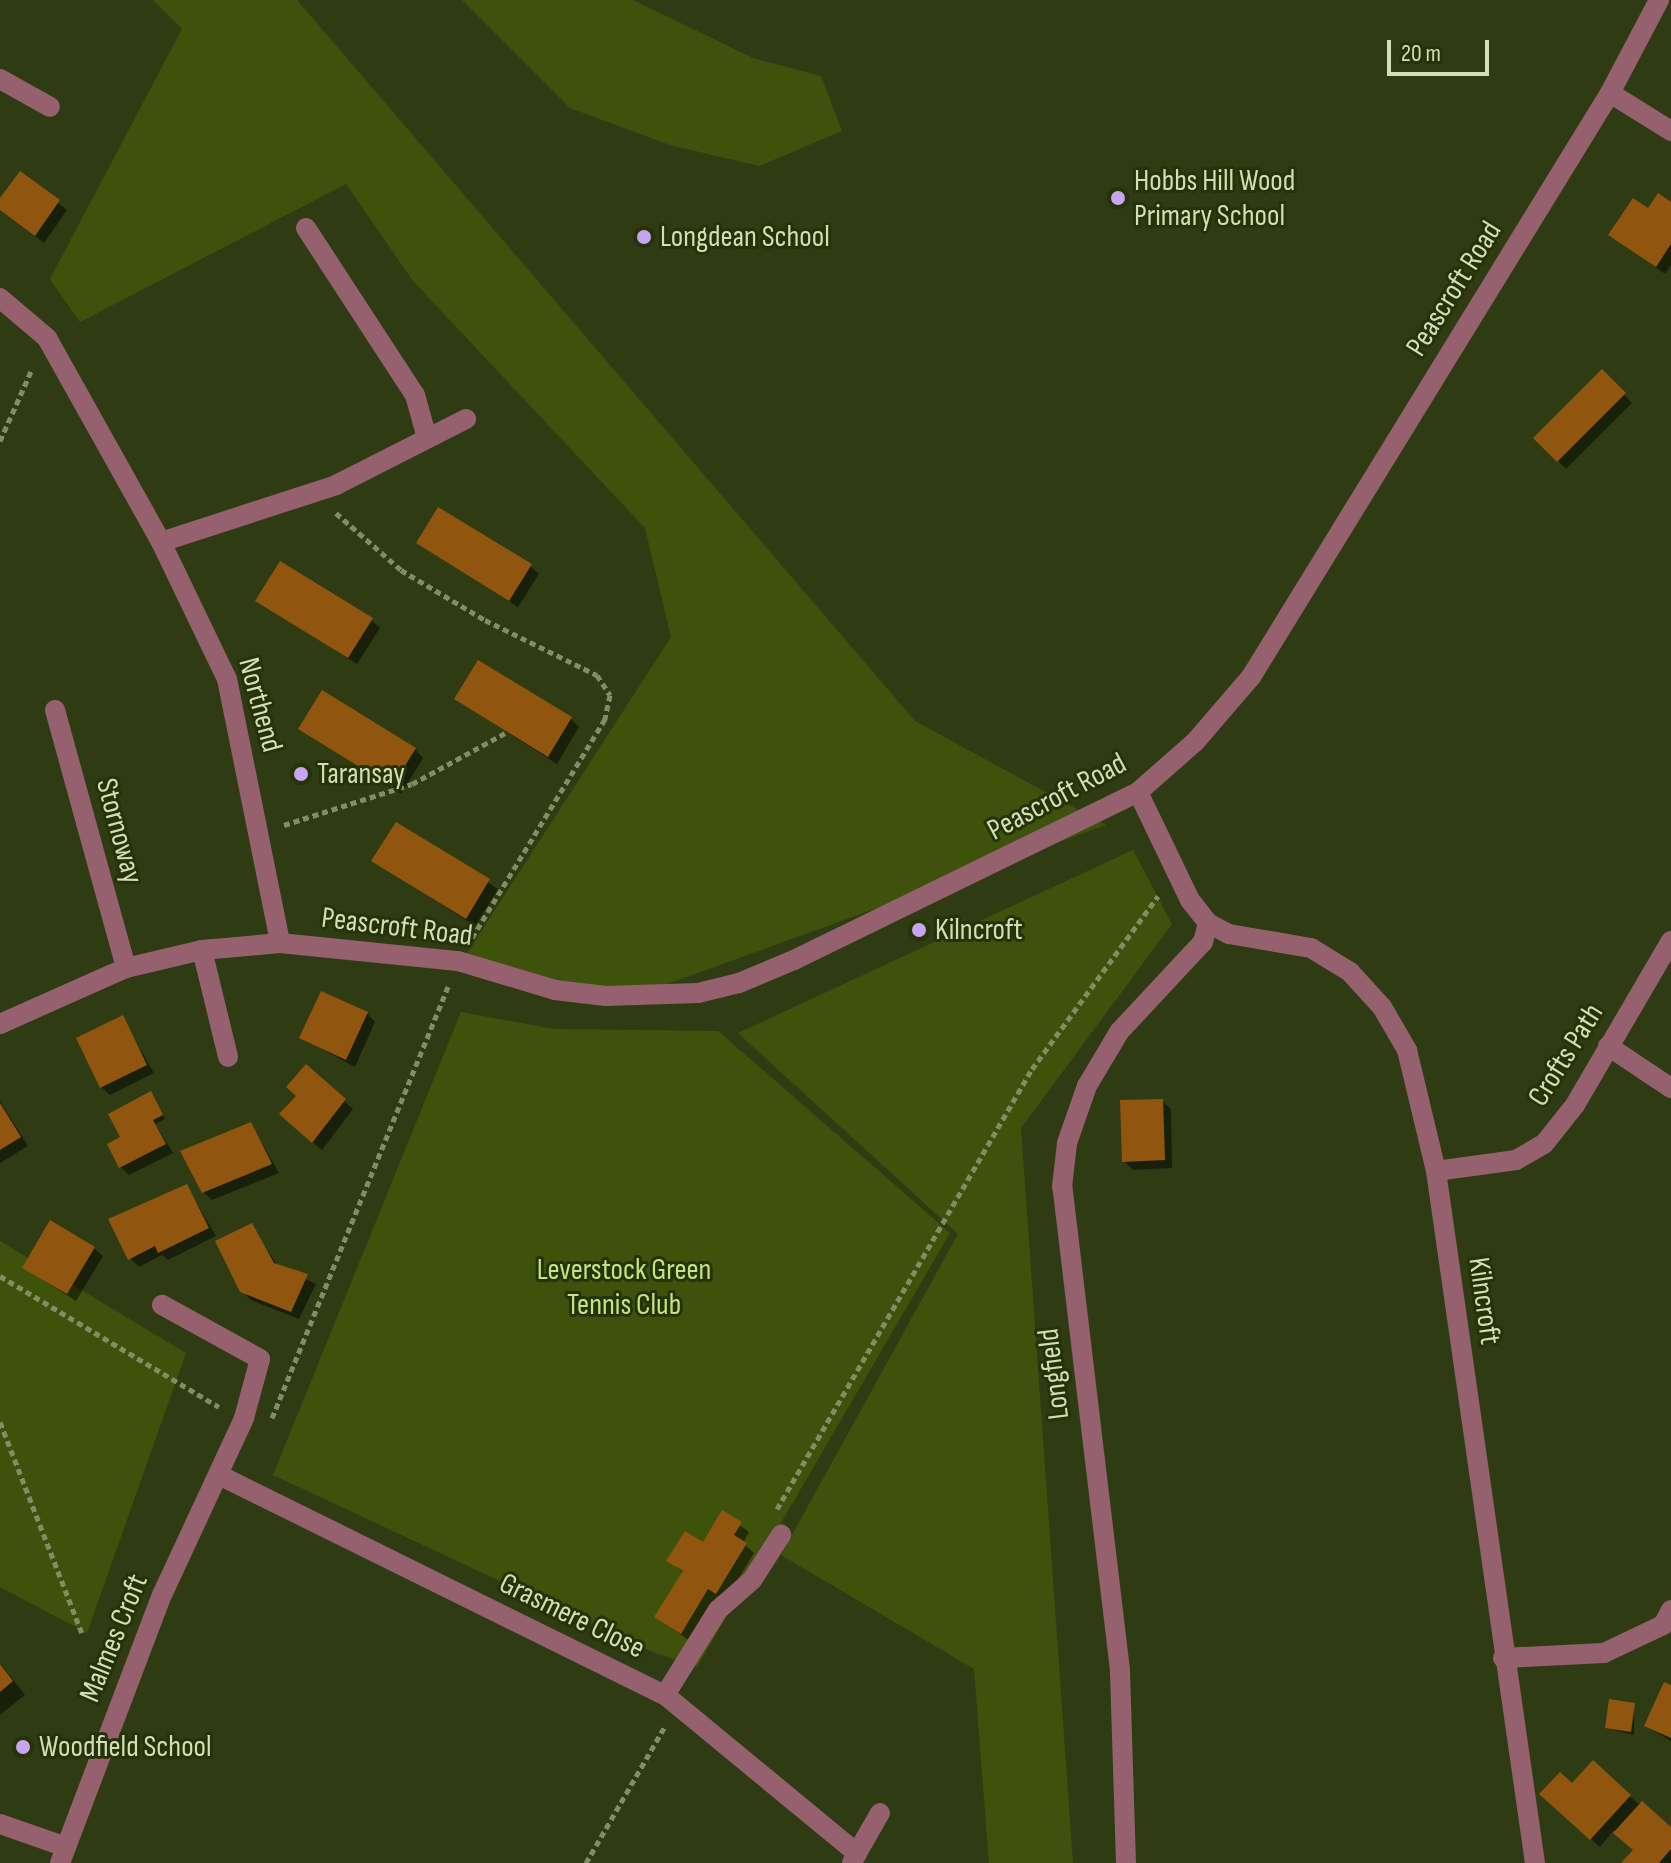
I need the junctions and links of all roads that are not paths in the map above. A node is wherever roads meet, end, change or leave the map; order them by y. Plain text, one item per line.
1 (1659, 0) edge
2 (0, 79) edge
3 (1610, 93) junction
4 (50, 107) dead end
5 (1671, 131) edge
6 (306, 228) dead end
7 (0, 298) edge
8 (466, 419) dead end
9 (427, 438) junction
10 (161, 542) junction
11 (55, 710) dead end
12 (1138, 792) junction
13 (1208, 923) junction
14 (1671, 941) edge
15 (280, 943) junction
16 (202, 950) junction
17 (126, 968) junction
18 (0, 1024) edge
19 (1608, 1046) junction
20 (228, 1057) dead end
21 (1671, 1088) edge
22 (1436, 1171) junction
23 (162, 1305) dead end
24 (221, 1476) junction
25 (777, 1525) road end
26 (1671, 1610) edge
27 (1503, 1658) junction
28 (671, 1700) junction
29 (880, 1813) dead end
30 (0, 1824) edge
31 (63, 1855) edge
32 (855, 1858) edge
33 (1126, 1863) edge
34 (1535, 1863) edge

1 - 3 street, Peascroft Road
2 - 4 street
3 - 5 street
3 - 12 street, Peascroft Road
6 - 9 street
7 - 10 street, Northend
8 - 9 street
9 - 10 street
10 - 15 street, Northend
11 - 17 street, Stornoway
12 - 13 street
12 - 15 street, Peascroft Road
13 - 22 street, Kilncroft
13 - 33 street, Longfield
14 - 19 street, Crofts Path
15 - 16 street
16 - 17 street
16 - 20 street
17 - 18 street
19 - 21 street
19 - 22 street, Crofts Path
22 - 27 street, Kilncroft
23 - 24 street, Malmes Croft
24 - 28 street, Grasmere Close
24 - 31 street, Malmes Croft
25 - 28 street
26 - 27 street
27 - 34 street, Kilncroft
28 - 32 street, Grasmere Close
29 - 32 street
30 - 31 street

